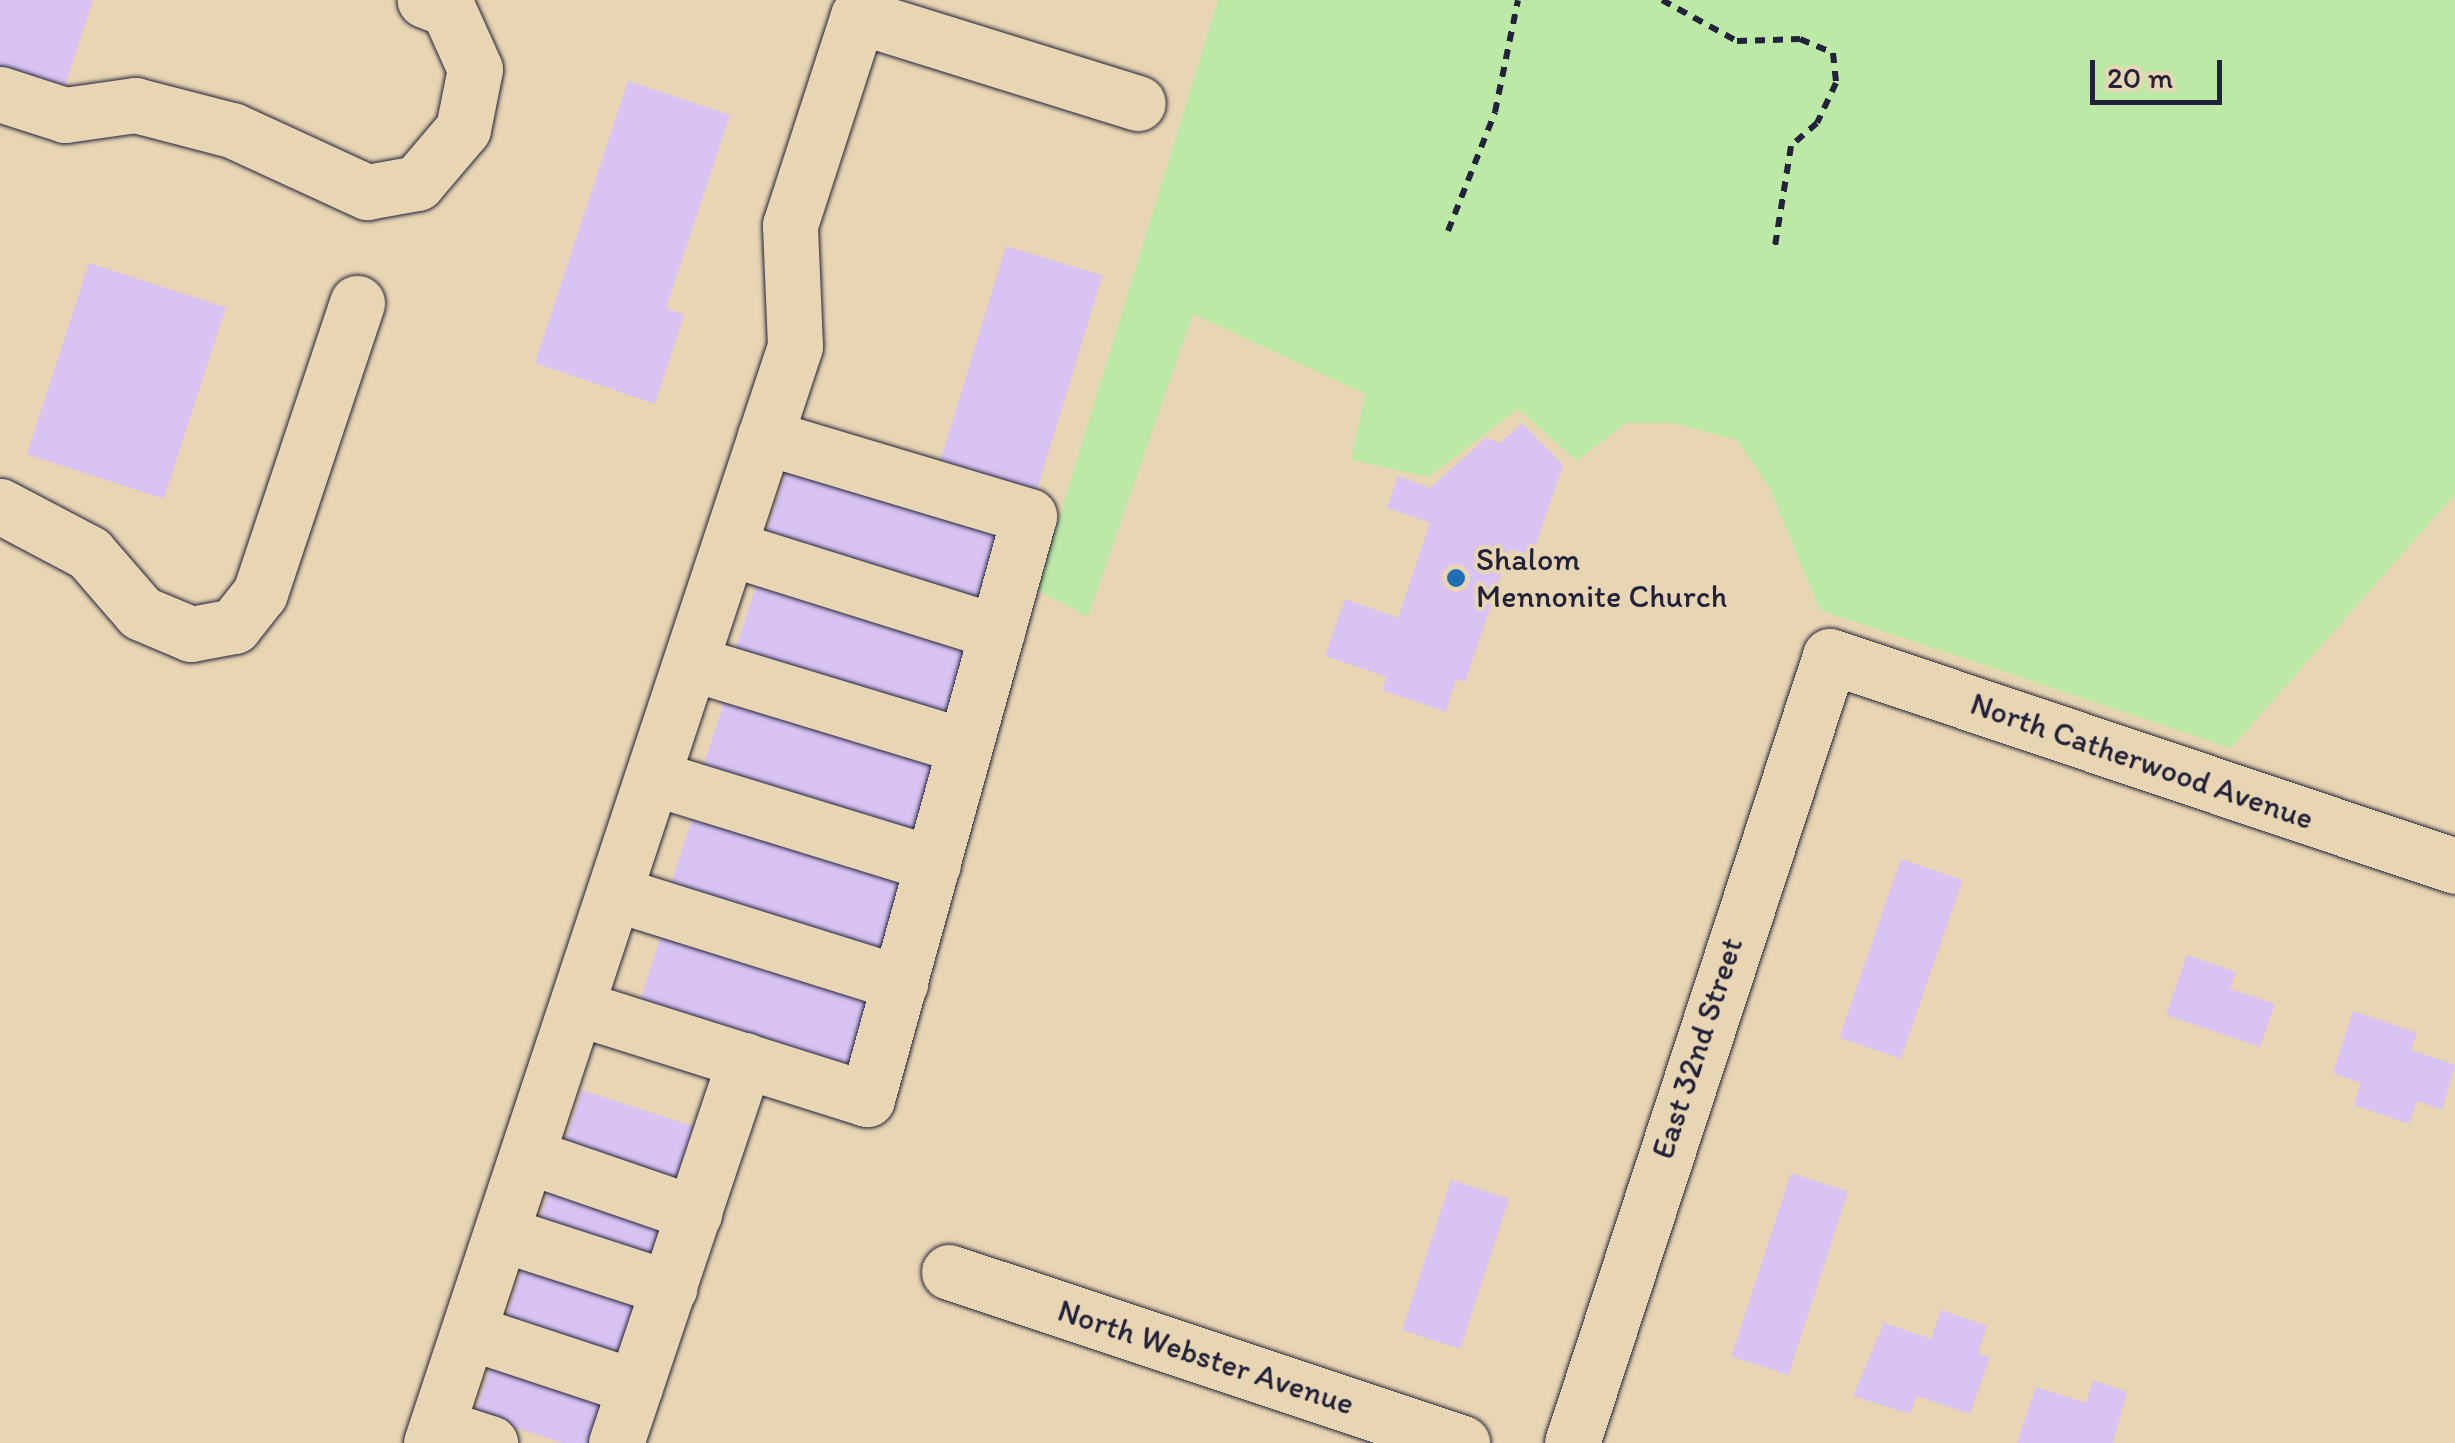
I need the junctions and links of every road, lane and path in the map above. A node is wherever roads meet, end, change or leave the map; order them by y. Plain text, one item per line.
1 (425, 0) edge
2 (1518, 0) edge
3 (1662, 0) edge
4 (0, 94) edge
5 (1138, 103) dead end
6 (1448, 231) dead end
7 (1775, 246) dead end
8 (357, 303) dead end
9 (765, 437) junction
10 (0, 506) edge
11 (730, 548) junction
12 (997, 632) junction
13 (1830, 656) joint
14 (691, 664) junction
15 (965, 746) junction
16 (654, 778) junction
17 (933, 864) junction
18 (2455, 866) edge
19 (616, 894) junction
20 (900, 982) junction
21 (578, 1008) junction
22 (745, 1060) junction
23 (528, 1156) junction
24 (694, 1212) junction
25 (502, 1234) junction
26 (949, 1272) dead end
27 (668, 1288) junction
28 (469, 1332) junction
29 (635, 1387) junction
30 (434, 1434) edge
31 (490, 1443) edge
32 (616, 1443) edge
33 (1462, 1443) edge
34 (1572, 1443) edge

1 - 4 street
2 - 6 path
3 - 7 path
5 - 9 street
8 - 10 street
9 - 11 street
9 - 12 street
11 - 12 street
11 - 14 street
12 - 15 street
13 - 18 street, North Catherwood Avenue
13 - 34 street, East 32nd Street
14 - 15 street
14 - 16 street
15 - 17 street
16 - 17 street
16 - 19 street
17 - 20 street
19 - 20 street
19 - 21 street
20 - 22 street
21 - 22 street
21 - 23 street
22 - 24 street
23 - 24 street
23 - 25 street
24 - 27 street
25 - 27 street
25 - 28 street
26 - 33 street, North Webster Avenue
27 - 29 street
28 - 29 street
28 - 30 street
29 - 32 street
30 - 31 street

